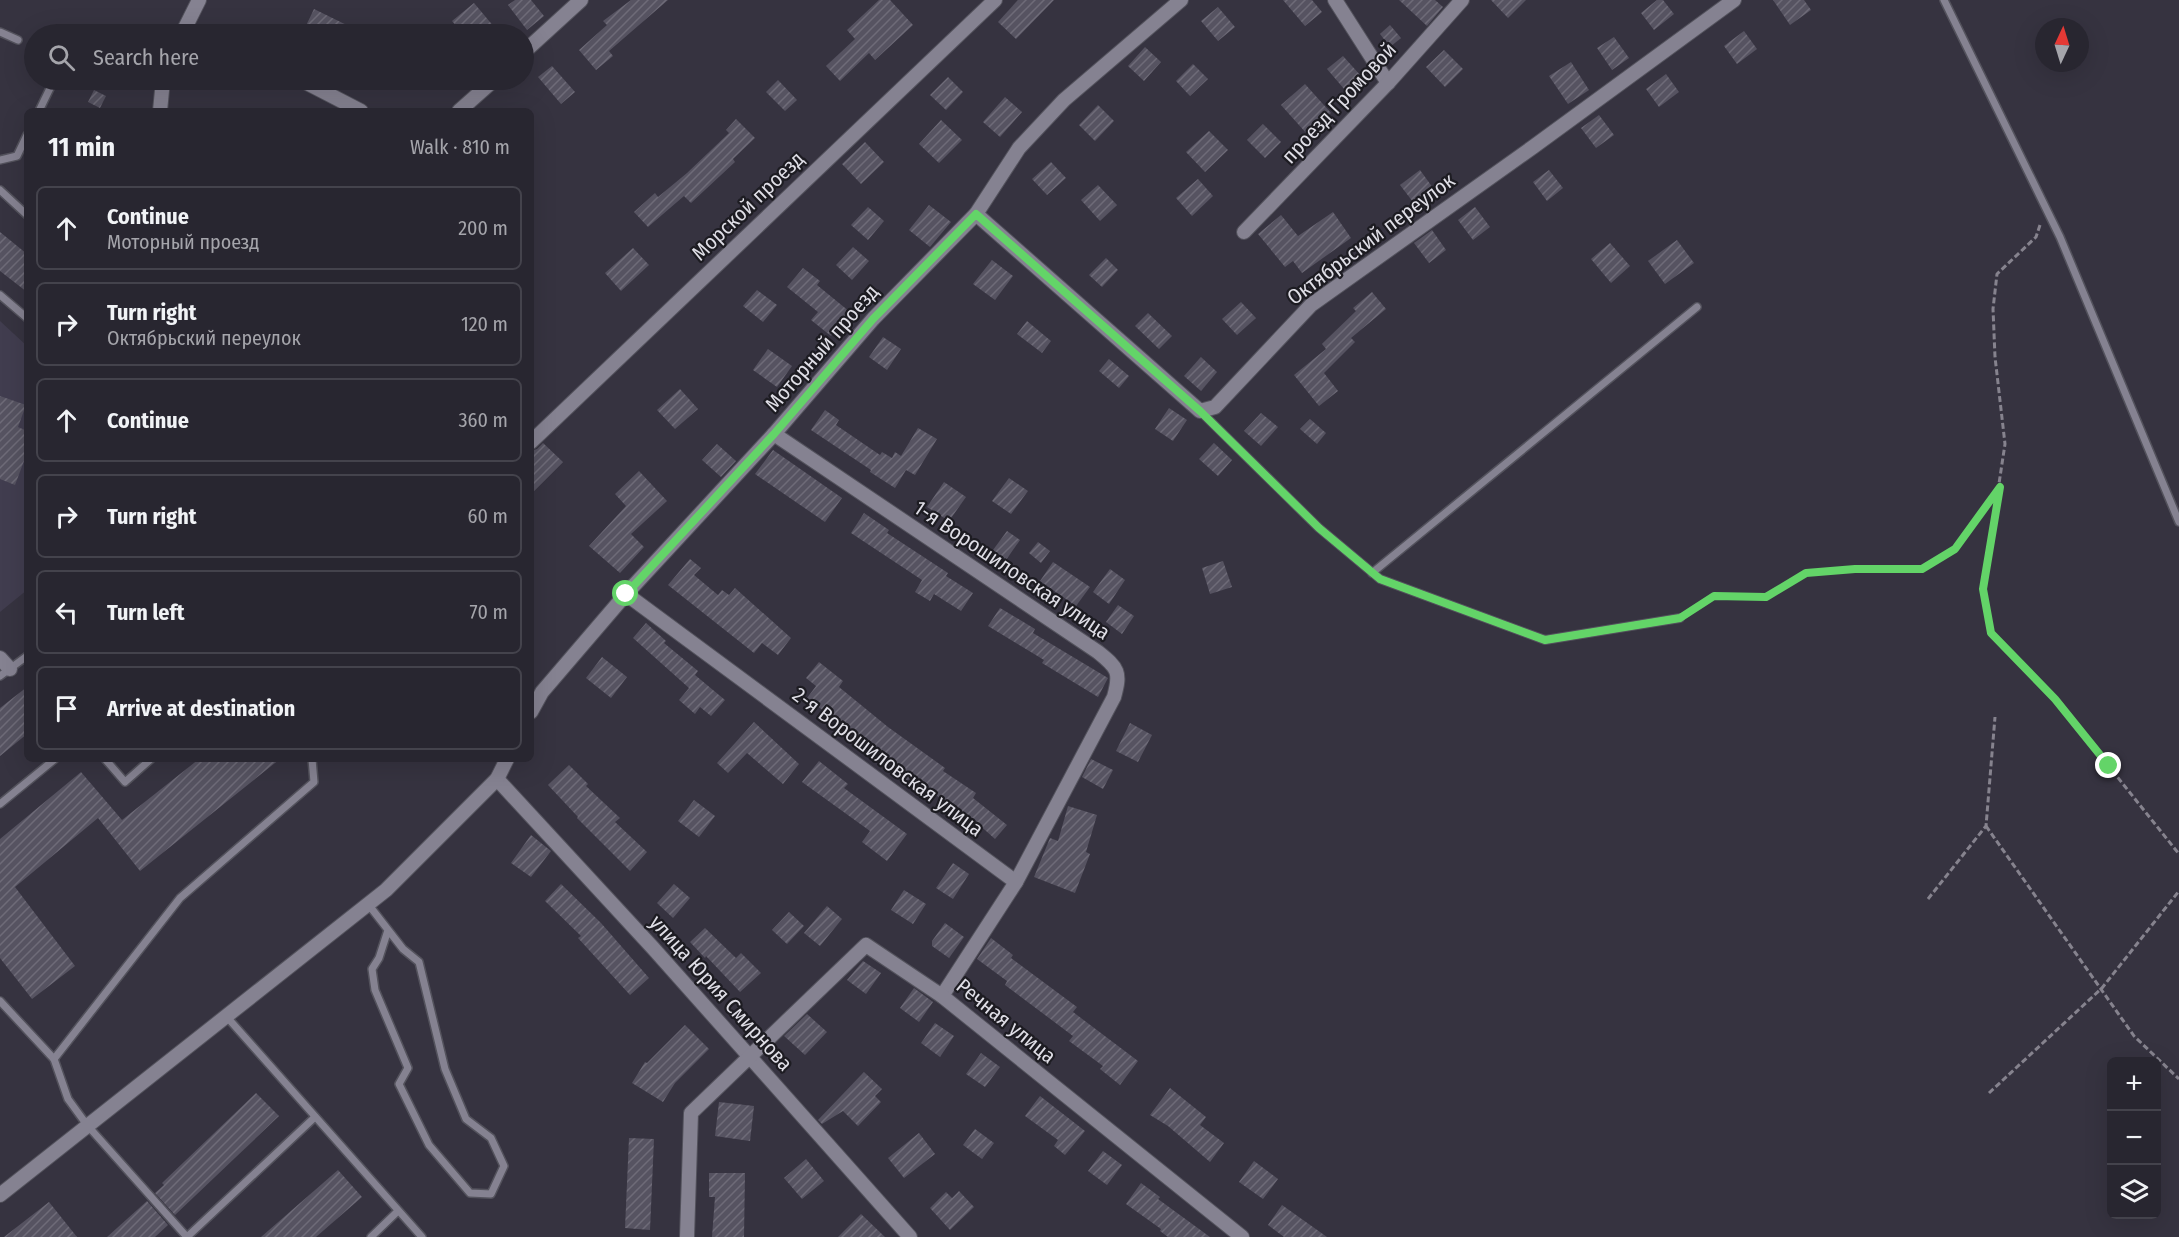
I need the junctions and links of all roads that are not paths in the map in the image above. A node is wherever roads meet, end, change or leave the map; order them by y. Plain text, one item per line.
1 (199, 0) edge
2 (581, 0) edge
3 (995, 0) edge
4 (1181, 0) edge
5 (1335, 0) edge
6 (1462, 0) edge
7 (1734, 0) edge
8 (1944, 0) edge
9 (187, 24) edge
10 (0, 32) edge
11 (18, 40) dead end
12 (534, 43) edge
13 (1388, 83) junction
14 (49, 90) edge
15 (161, 90) edge
16 (320, 90) edge
17 (483, 90) edge
18 (40, 108) edge
19 (160, 108) edge
20 (355, 108) edge
21 (462, 108) edge
22 (24, 141) edge
23 (0, 160) edge
24 (0, 190) edge
25 (24, 211) edge
26 (976, 214) junction
27 (1244, 232) dead end
28 (0, 296) edge
29 (1697, 307) dead end
30 (24, 316) edge
31 (1200, 411) junction
32 (774, 434) junction
33 (534, 439) edge
34 (2179, 522) edge
35 (1372, 573) junction
36 (626, 594) junction
37 (1680, 618) road end
38 (0, 658) edge
39 (24, 658) edge
40 (5, 673) edge
41 (536, 688) edge
42 (51, 762) edge
43 (108, 762) edge
44 (148, 762) edge
45 (312, 762) edge
46 (506, 762) edge
47 (497, 779) junction
48 (0, 804) edge
49 (1016, 882) junction
50 (368, 904) junction
51 (388, 930) junction
52 (942, 996) junction
53 (0, 1001) edge
54 (226, 1016) junction
55 (748, 1056) junction
56 (54, 1059) junction
57 (315, 1117) junction
58 (87, 1125) junction
59 (0, 1195) edge
60 (398, 1211) junction
61 (187, 1237) edge
62 (371, 1237) edge
63 (422, 1237) edge
64 (687, 1237) edge
65 (910, 1237) edge
66 (1242, 1237) edge

1 - 9 street
2 - 12 street
3 - 33 street, Морской проезд
4 - 26 street, Моторный проезд
5 - 13 street
6 - 13 street, проезд Громовой
7 - 31 street, Октябрьский переулок
8 - 34 lane
10 - 11 lane
13 - 27 street, проезд Громовой
14 - 18 lane
15 - 19 street
16 - 20 street
17 - 21 street
22 - 23 lane
24 - 25 lane
26 - 31 street
26 - 32 street, Моторный проезд
28 - 30 lane
29 - 35 lane
31 - 35 lane
32 - 36 street, Моторный проезд
32 - 49 street, 1-я Ворошиловская улица
35 - 37 lane
36 - 41 street, Моторный проезд
36 - 49 street, 2-я Ворошиловская улица
38 - 40 street
39 - 40 lane
42 - 48 lane
43 - 44 lane
45 - 56 lane
46 - 47 street
47 - 50 street
47 - 55 street, улица Юрия Смирнова
49 - 52 street
50 - 51 lane
50 - 54 street
51 - 51 lane
52 - 55 street, Речная улица
52 - 66 street, Речная улица
53 - 56 lane
54 - 57 lane
54 - 58 street
55 - 64 street
55 - 65 street, улица Юрия Смирнова
56 - 58 lane
57 - 60 lane
57 - 61 lane
58 - 59 street
58 - 61 lane
60 - 62 lane
60 - 63 lane

